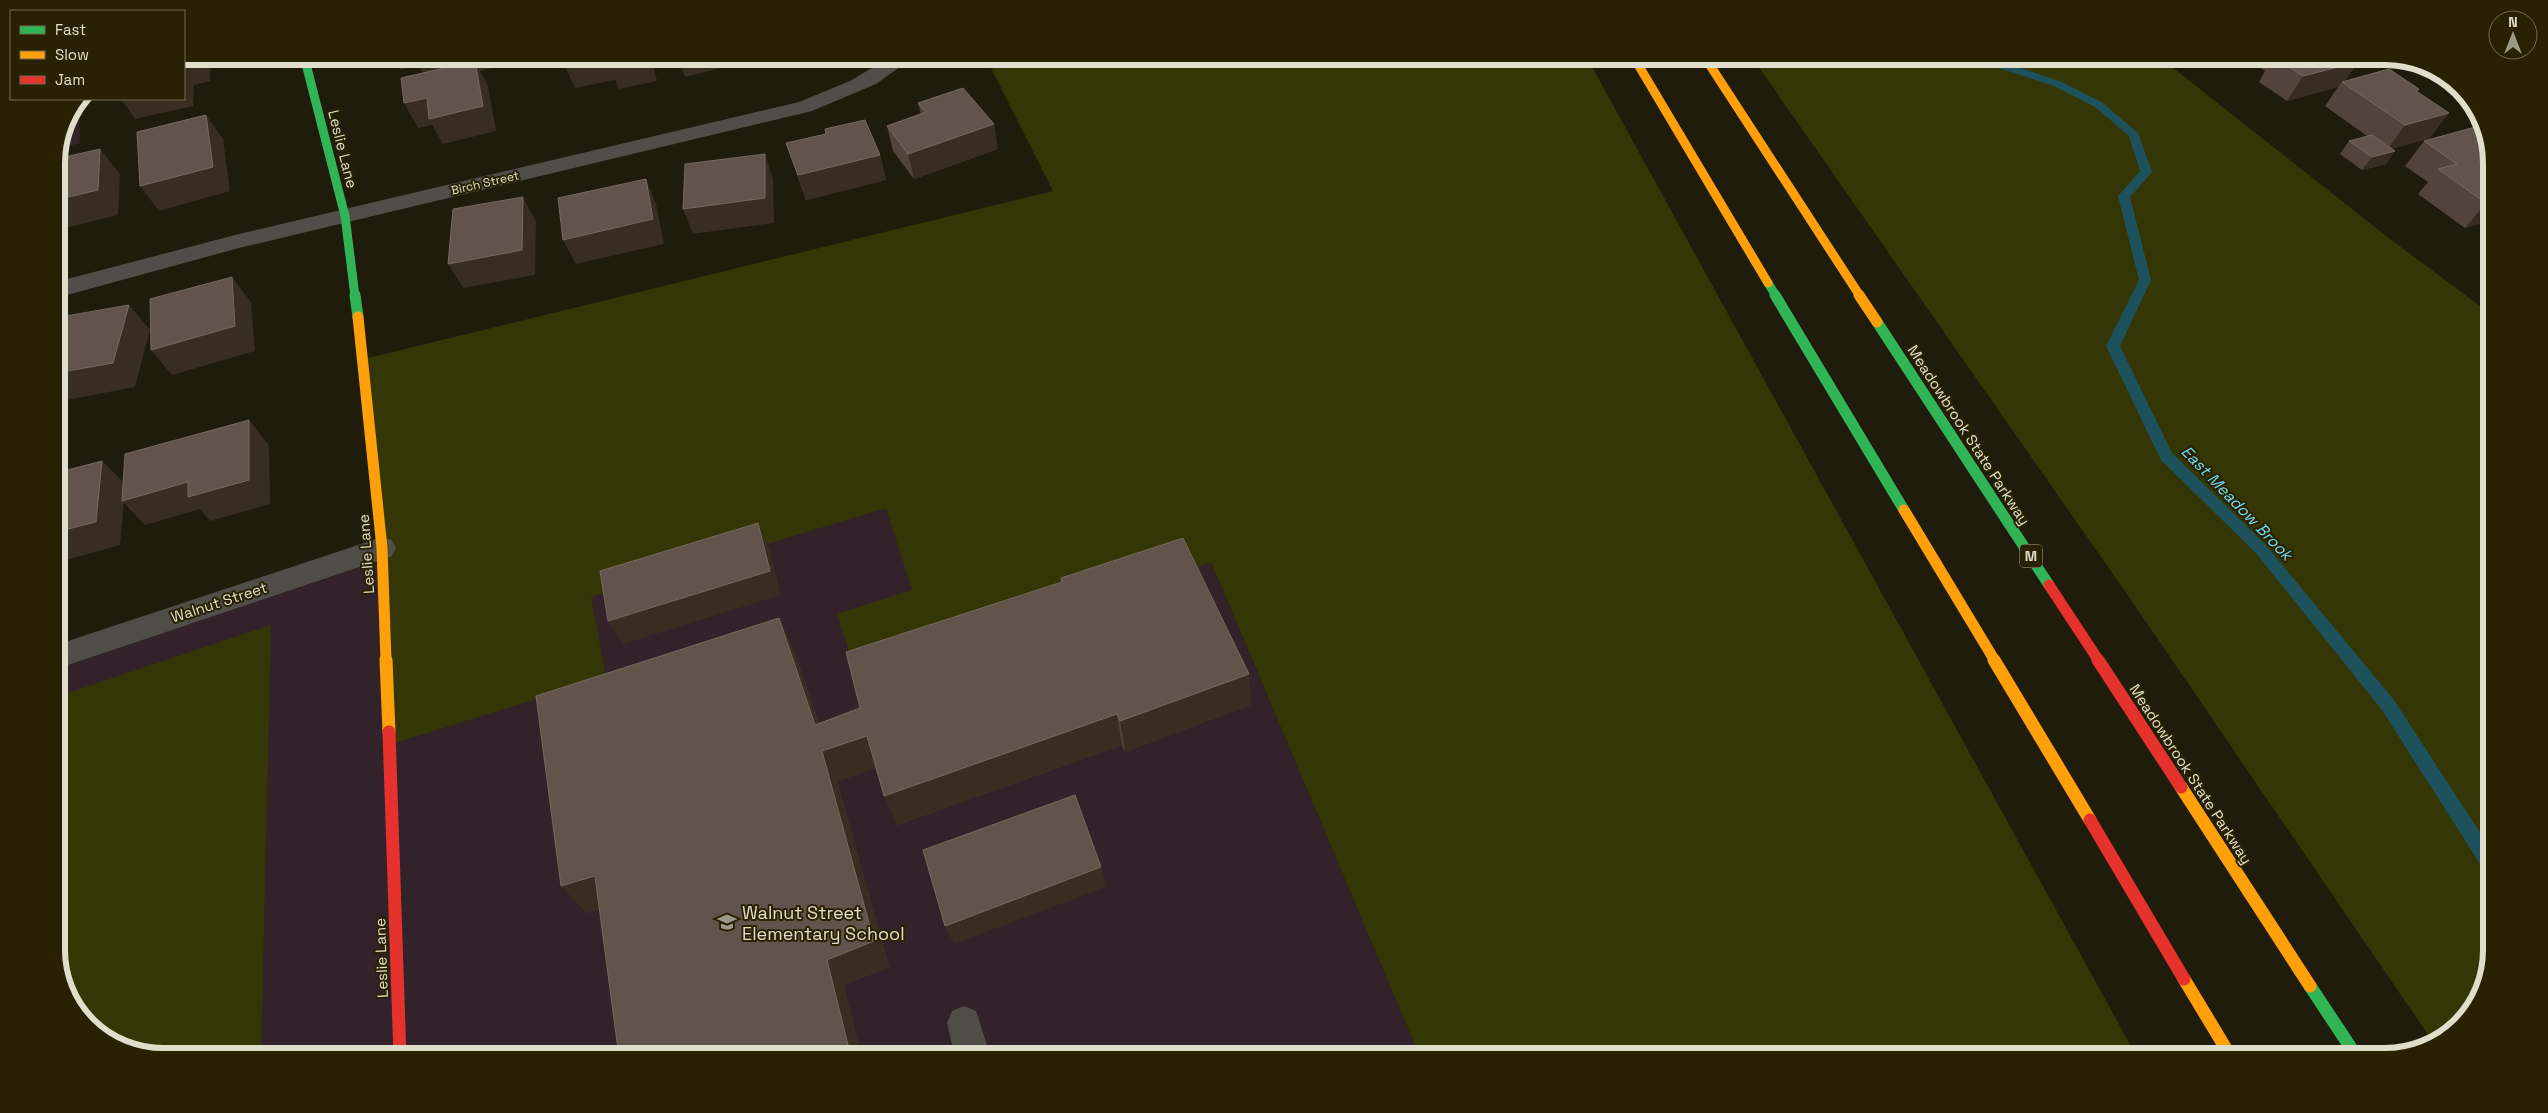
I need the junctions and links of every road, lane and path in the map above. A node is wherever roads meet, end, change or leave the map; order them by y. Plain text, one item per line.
1 (306, 65) edge
2 (893, 65) edge
3 (1638, 65) edge
4 (1710, 65) edge
5 (345, 216) junction
6 (65, 288) edge
7 (382, 548) junction
8 (65, 653) edge
9 (964, 1023) dead end
10 (400, 1048) edge
11 (971, 1048) edge
12 (2226, 1048) edge
13 (2351, 1048) edge

1 - 5 main road, Leslie Lane
2 - 5 street, Birch Street
3 - 12 main road
4 - 13 main road, Meadowbrook State Parkway / M
5 - 6 street, Birch Street
5 - 7 main road, Leslie Lane
7 - 8 street, Walnut Street
7 - 10 main road, Leslie Lane
9 - 11 street

